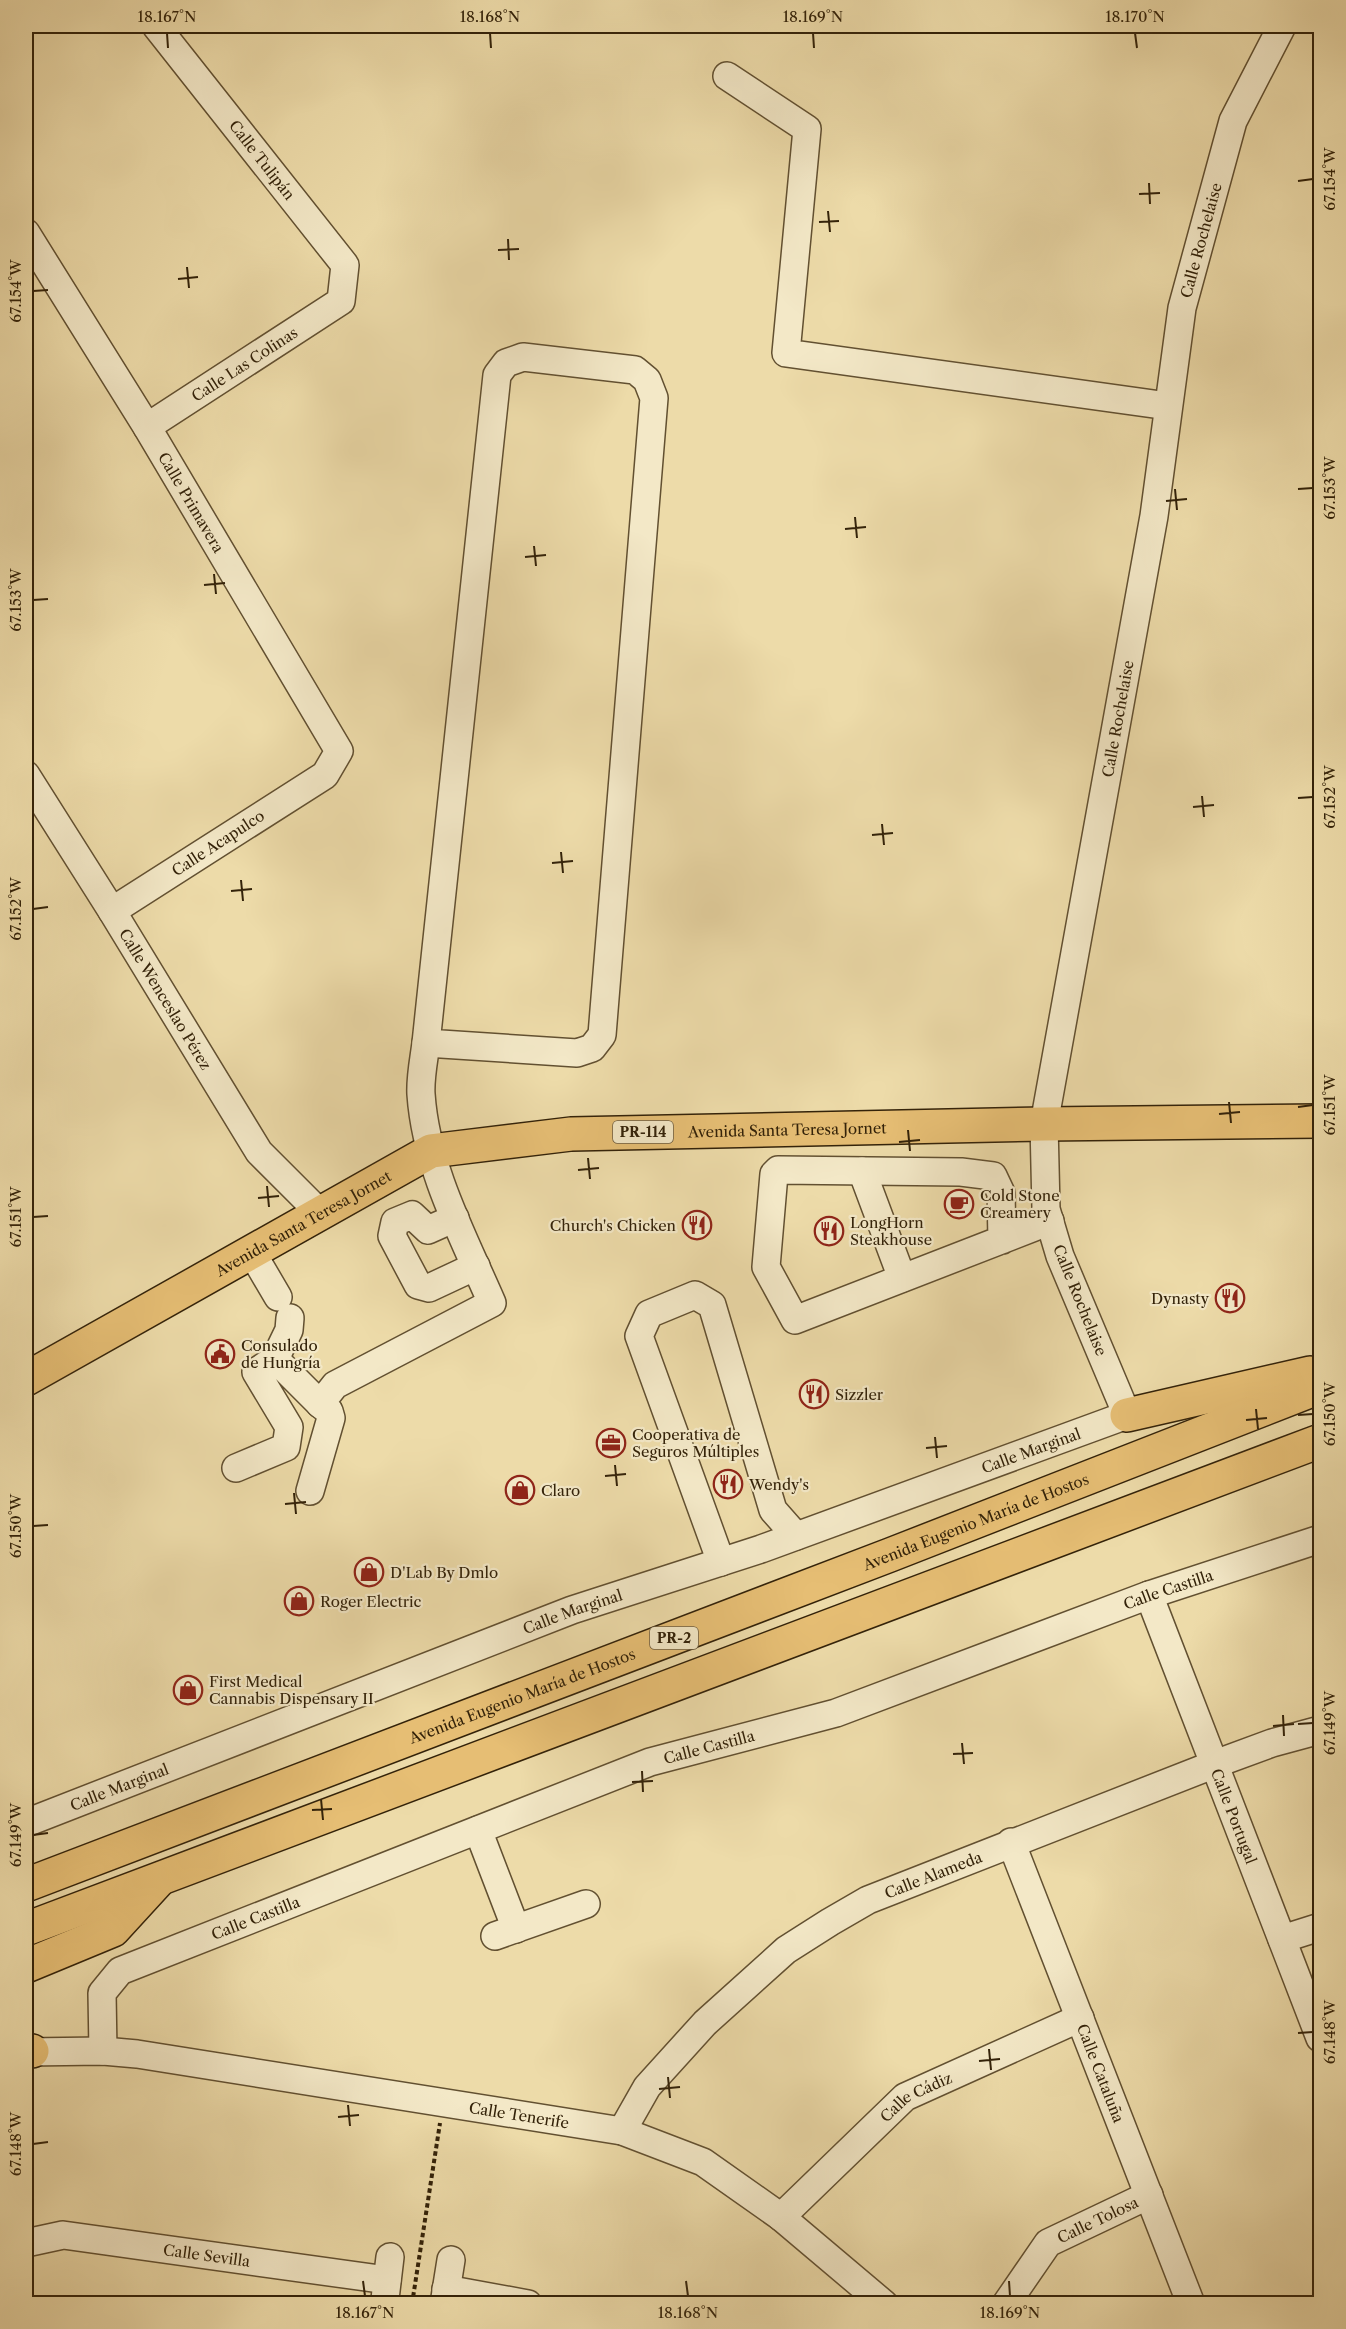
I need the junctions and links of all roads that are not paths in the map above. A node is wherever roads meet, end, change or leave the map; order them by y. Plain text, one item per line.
1 (156, 26) edge
2 (1282, 26) edge
3 (727, 76) dead end
4 (26, 233) edge
5 (341, 301) joint
6 (1168, 406) junction
7 (147, 427) junction
8 (26, 775) edge
9 (325, 775) joint
10 (112, 911) junction
11 (426, 1043) junction
12 (1320, 1121) edge
13 (1044, 1124) junction
14 (431, 1151) junction
15 (862, 1171) junction
16 (319, 1212) junction
17 (455, 1218) junction
18 (1050, 1221) junction
19 (1002, 1240) junction
20 (250, 1251) junction
21 (476, 1266) junction
22 (902, 1278) junction
23 (274, 1359) junction
24 (1320, 1371) edge
25 (26, 1379) edge
26 (1320, 1387) edge
27 (320, 1404) junction
28 (1126, 1415) junction
29 (1320, 1441) edge
30 (236, 1468) dead end
31 (310, 1491) dead end
32 (796, 1536) junction
33 (1320, 1539) edge
34 (721, 1562) junction
35 (1149, 1595) junction
36 (1320, 1730) edge
37 (1215, 1764) junction
38 (26, 1823) edge
39 (477, 1830) junction
40 (1011, 1842) junction
41 (160, 1878) junction
42 (26, 1885) edge
43 (586, 1904) dead end
44 (1320, 1927) edge
45 (26, 1929) edge
46 (1282, 1940) junction
47 (26, 1966) edge
48 (1080, 2018) junction
49 (1320, 2038) edge
50 (28, 2051) edge
51 (104, 2051) junction
52 (622, 2131) junction
53 (1149, 2195) junction
54 (781, 2217) junction
55 (26, 2243) edge
56 (451, 2260) dead end
57 (388, 2278) dead end
58 (445, 2296) edge
59 (528, 2304) edge
60 (884, 2304) edge
61 (1006, 2304) edge
62 (1191, 2304) edge

1 - 5 street, Calle Tulipán
2 - 6 street, Calle Rochelaise
3 - 6 street
4 - 7 street, Calle Primavera
5 - 7 street, Calle Las Colinas
6 - 13 street, Calle Rochelaise
7 - 9 street, Calle Primavera
8 - 10 street, Calle Wenceslao Pérez
9 - 10 street, Calle Acapulco
10 - 16 street, Calle Wenceslao Pérez
11 - 11 street
11 - 14 street
12 - 13 main road, Avenida Santa Teresa Jornet / PR-114
13 - 14 main road, Avenida Santa Teresa Jornet / PR-114
13 - 18 street, Calle Rochelaise
14 - 16 main road, Avenida Santa Teresa Jornet / PR-114
14 - 17 street
15 - 19 street
15 - 22 street
15 - 22 street
16 - 20 main road, Avenida Santa Teresa Jornet / PR-114
17 - 21 street
17 - 21 street
18 - 19 street
18 - 28 street, Calle Rochelaise
19 - 22 street
20 - 23 street
20 - 25 main road, Avenida Santa Teresa Jornet / PR-114
21 - 27 street
23 - 27 street
23 - 30 street
24 - 28 main road
26 - 42 main road, Avenida Eugenio María de Hostos / PR-2
27 - 31 street
28 - 32 street, Calle Marginal
29 - 41 main road
32 - 34 street, Calle Marginal
32 - 34 street
33 - 35 street, Calle Castilla
34 - 38 street, Calle Marginal
35 - 37 street, Calle Portugal
35 - 39 street, Calle Castilla
36 - 37 street, Calle Alameda
37 - 40 street, Calle Alameda
37 - 46 street, Calle Portugal
39 - 43 street
39 - 51 street, Calle Castilla
40 - 48 street, Calle Cataluña
40 - 52 street, Calle Alameda
41 - 45 main road
41 - 47 main road
44 - 46 street
46 - 49 street, Calle Portugal
48 - 53 street, Calle Cataluña
48 - 54 street, Calle Cádiz
50 - 51 street
51 - 52 street, Calle Tenerife
52 - 54 street, Calle Tenerife
53 - 61 street, Calle Tolosa
53 - 62 street, Calle Cataluña
54 - 60 street, Calle Tenerife
55 - 57 street, Calle Sevilla
56 - 58 street
58 - 59 street

